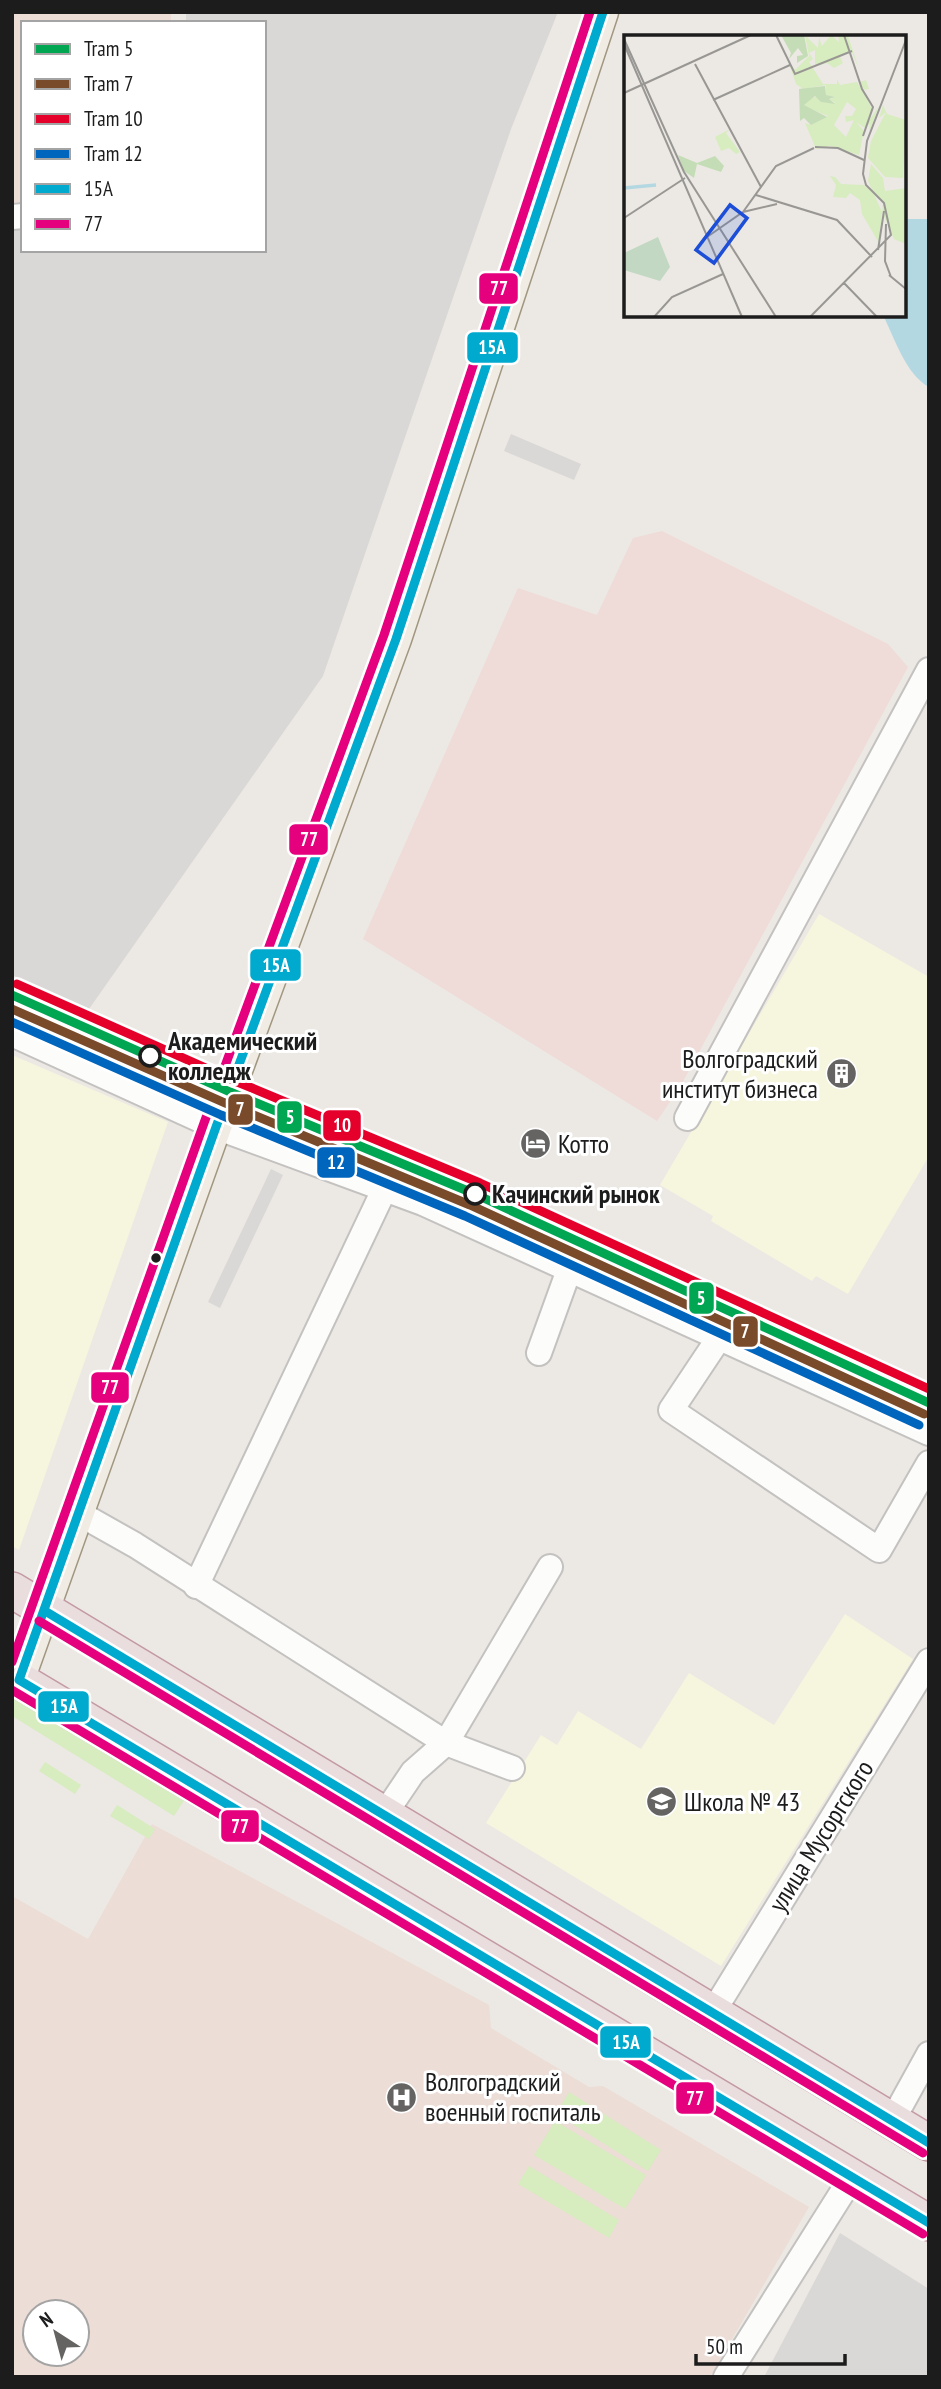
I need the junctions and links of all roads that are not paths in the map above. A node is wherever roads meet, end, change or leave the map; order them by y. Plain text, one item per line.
1 (603, 12) edge
2 (929, 670) edge
3 (12, 1034) edge
4 (687, 1118) dead end
5 (216, 1127) junction
6 (384, 1189) junction
7 (569, 1270) junction
8 (719, 1338) junction
9 (539, 1353) dead end
10 (929, 1433) edge
11 (929, 1462) edge
12 (80, 1514) junction
13 (550, 1567) dead end
14 (196, 1586) junction
15 (12, 1590) edge
16 (45, 1611) junction
17 (929, 1661) edge
18 (15, 1678) edge
19 (446, 1743) junction
20 (512, 1768) dead end
21 (384, 1815) junction
22 (713, 2012) junction
23 (929, 2054) edge
24 (892, 2121) junction
25 (929, 2143) edge
26 (852, 2177) junction
27 (929, 2223) edge
28 (726, 2377) edge

1 - 5 main road
2 - 4 street
3 - 5 street
5 - 6 street
5 - 12 main road
6 - 7 street
6 - 14 street
7 - 8 street
7 - 9 street
8 - 10 street
8 - 11 street
12 - 14 street
12 - 16 main road
13 - 19 street
14 - 19 street
15 - 16 highway
16 - 18 main road
16 - 21 highway
17 - 22 street, улица Мусоргского
18 - 26 highway
19 - 20 street
19 - 21 street
21 - 22 highway
22 - 24 highway
23 - 24 street
24 - 25 highway
26 - 27 highway
26 - 28 street

